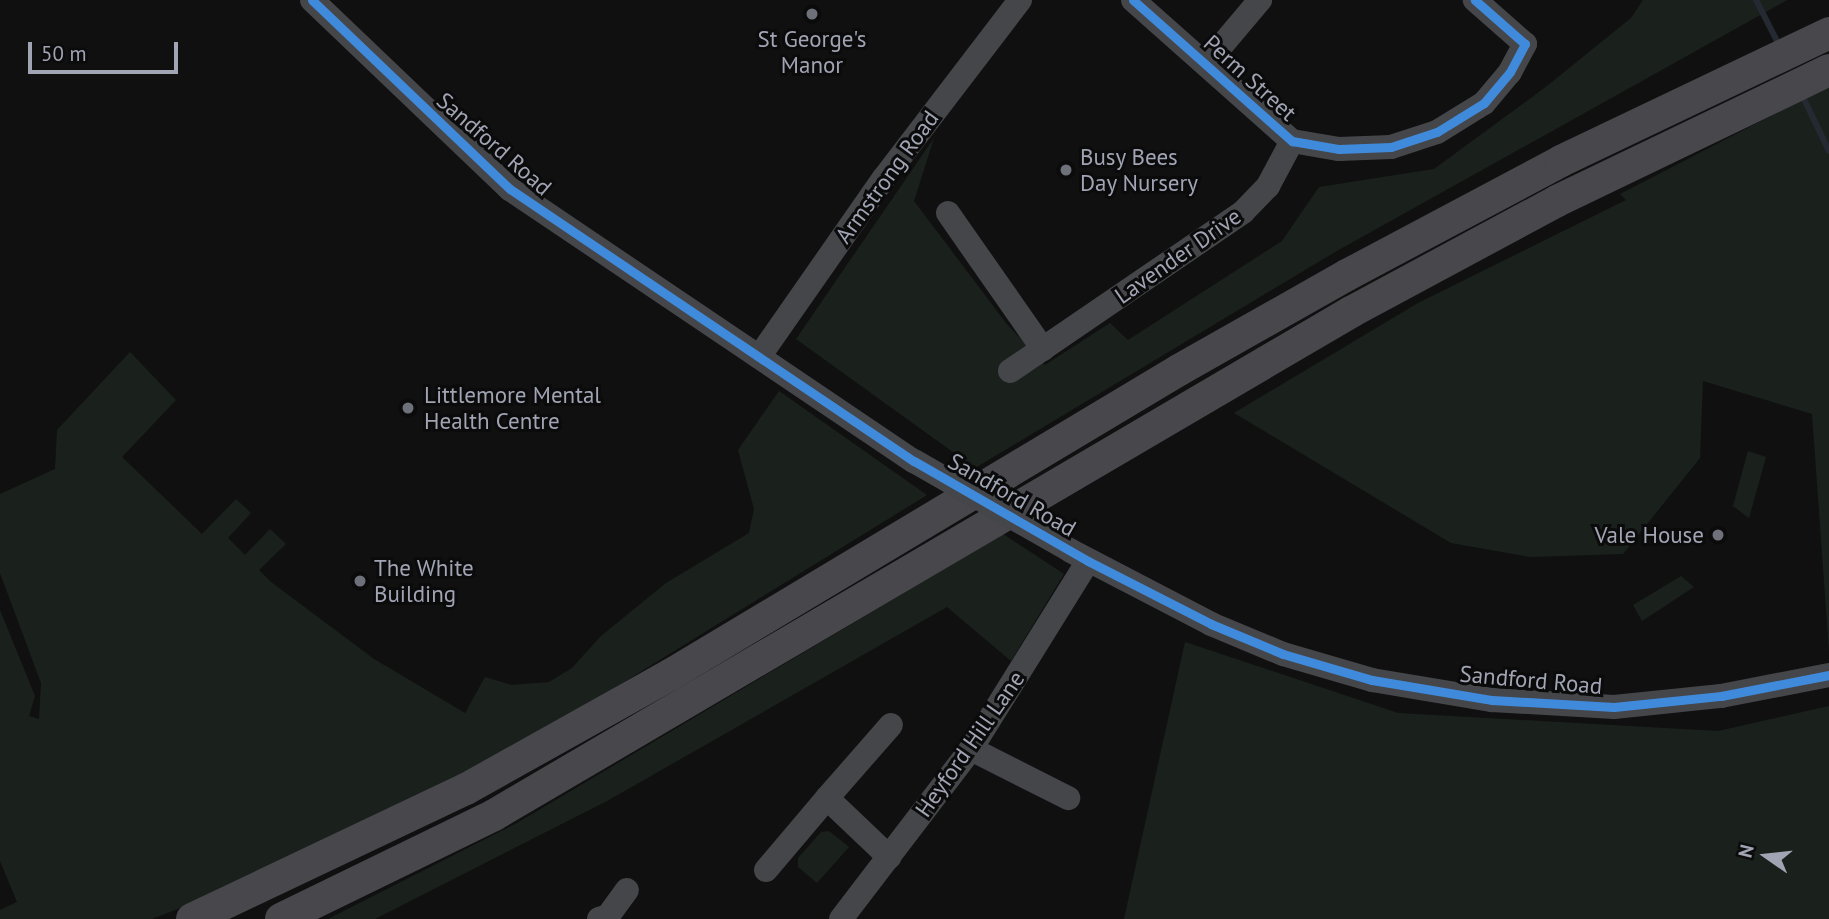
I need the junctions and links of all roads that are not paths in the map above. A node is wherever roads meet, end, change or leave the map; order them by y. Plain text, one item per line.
1 (312, 0) edge
2 (1020, 0) edge
3 (1133, 0) edge
4 (1259, 0) edge
5 (1475, 0) edge
6 (1829, 33) edge
7 (1206, 64) junction
8 (1829, 70) edge
9 (1292, 141) junction
10 (948, 213) dead end
11 (1043, 349) junction
12 (759, 357) junction
13 (1010, 372) dead end
14 (1079, 556) junction
15 (1826, 676) edge
16 (891, 725) dead end
17 (971, 748) junction
18 (827, 798) junction
19 (1068, 798) dead end
20 (889, 857) junction
21 (766, 870) dead end
22 (628, 890) dead end
23 (192, 919) edge
24 (281, 919) edge
25 (599, 919) edge
26 (841, 919) edge

1 - 12 street, Sandford Road
2 - 12 street, Armstrong Road
3 - 7 street, Perm Street
4 - 7 street
5 - 9 street, Perm Street
6 - 23 main road
7 - 9 street, Perm Street
8 - 24 main road
9 - 11 street, Lavender Drive
10 - 11 street
11 - 13 street, Lavender Drive
12 - 14 street, Sandford Road, bridge
14 - 15 street, Sandford Road
14 - 17 street, Heyford Hill Lane
16 - 18 street
17 - 19 street
17 - 20 street, Heyford Hill Lane
18 - 20 street
18 - 21 street
20 - 26 street, Heyford Hill Lane
22 - 25 street

